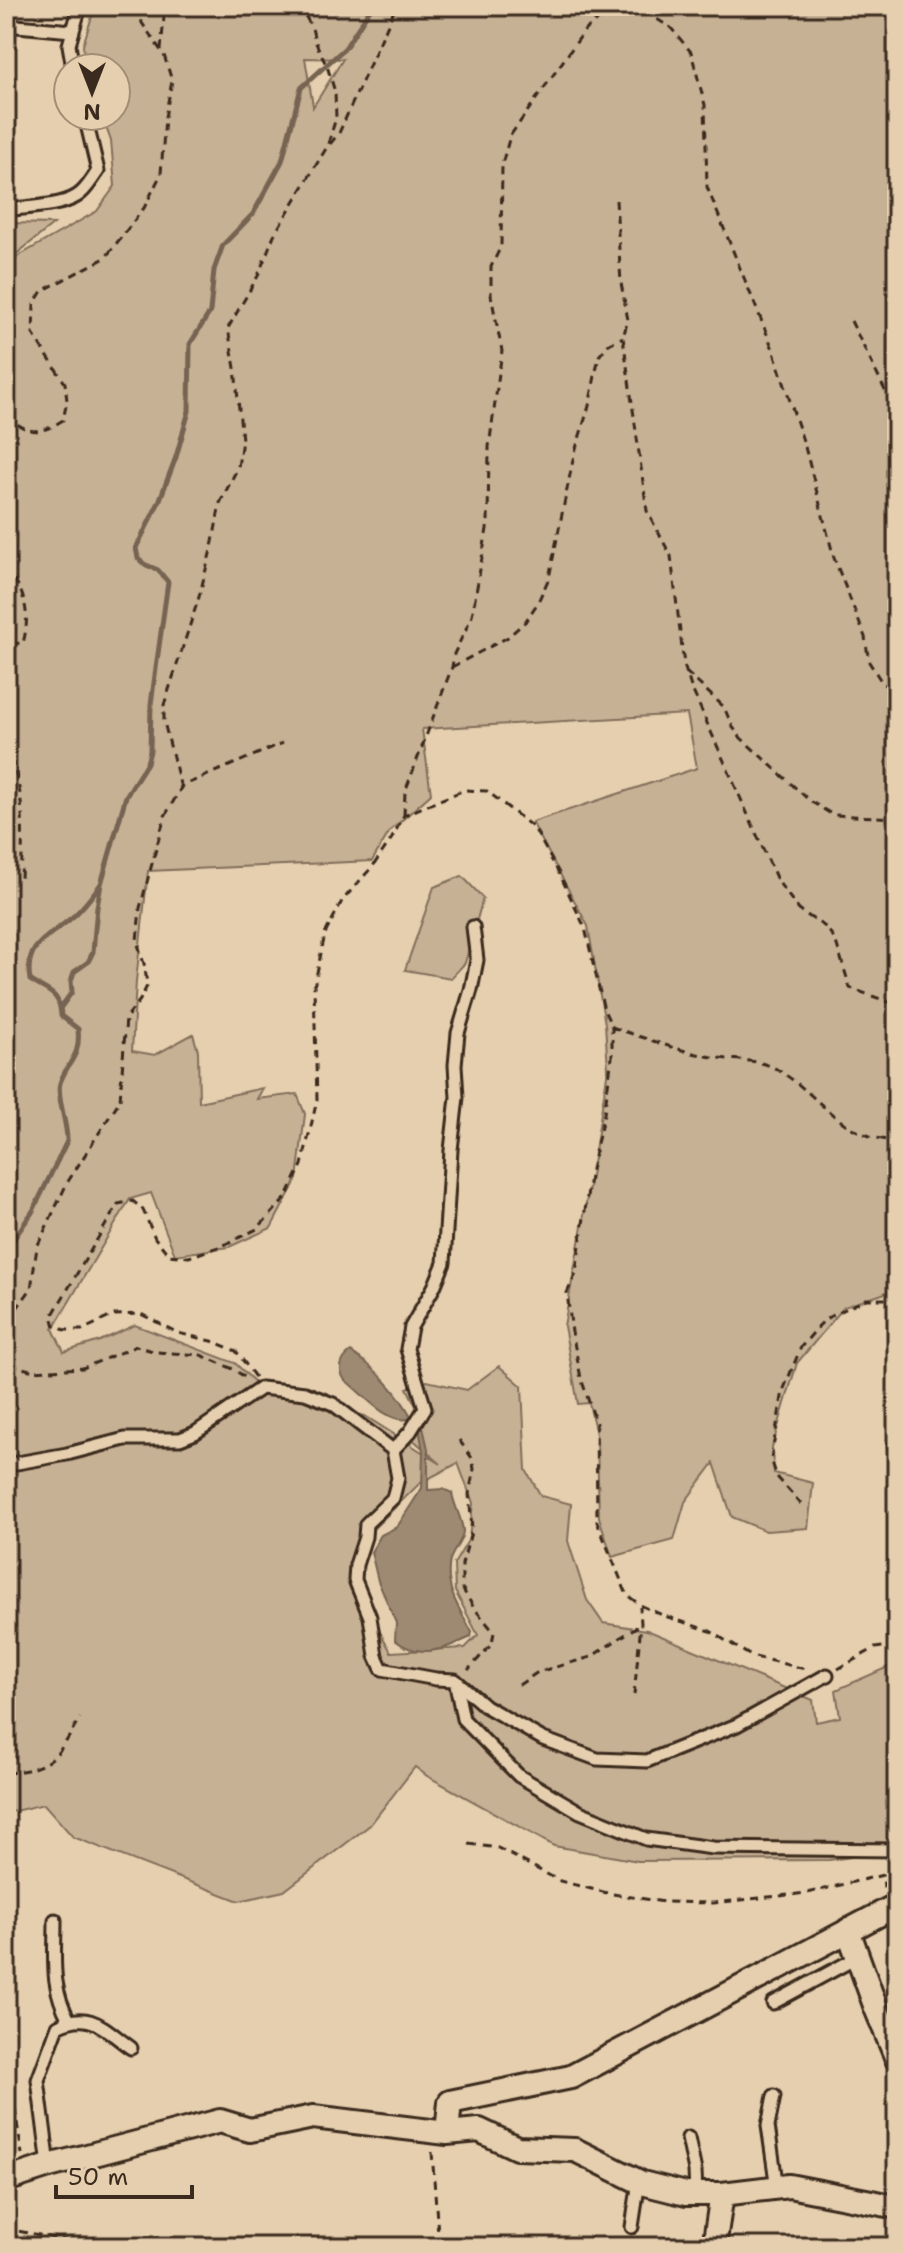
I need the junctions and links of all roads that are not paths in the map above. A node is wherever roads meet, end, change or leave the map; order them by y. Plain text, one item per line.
1 (80, 6) edge
2 (6, 25) edge
3 (72, 31) junction
4 (70, 52) edge
5 (89, 132) edge
6 (6, 207) edge
7 (473, 927) dead end
8 (393, 1450) junction
9 (6, 1465) edge
10 (827, 1675) road end
11 (455, 1680) junction
12 (897, 1850) edge
13 (891, 1907) edge
14 (55, 1920) dead end
15 (848, 1930) junction
16 (858, 1957) junction
17 (773, 2003) dead end
18 (69, 2020) junction
19 (131, 2048) dead end
20 (897, 2059) edge
21 (774, 2096) dead end
22 (447, 2133) junction
23 (688, 2138) dead end
24 (49, 2166) junction
25 (16, 2177) edge
26 (639, 2181) junction
27 (777, 2188) junction
28 (696, 2194) junction
29 (722, 2194) junction
30 (897, 2207) edge
31 (632, 2227) dead end
32 (714, 2247) edge

1 - 3 lane
2 - 3 lane
3 - 4 lane
5 - 6 lane
7 - 8 lane
8 - 9 lane
8 - 11 lane
10 - 11 lane
11 - 12 lane
13 - 15 street
14 - 18 lane
15 - 16 street
15 - 22 street
16 - 17 lane
16 - 20 street
18 - 19 lane
18 - 24 lane
21 - 27 lane
22 - 24 street
22 - 26 street
23 - 28 lane
24 - 25 street
26 - 28 street
26 - 31 lane
27 - 29 street
27 - 30 street
28 - 29 street
29 - 32 street

